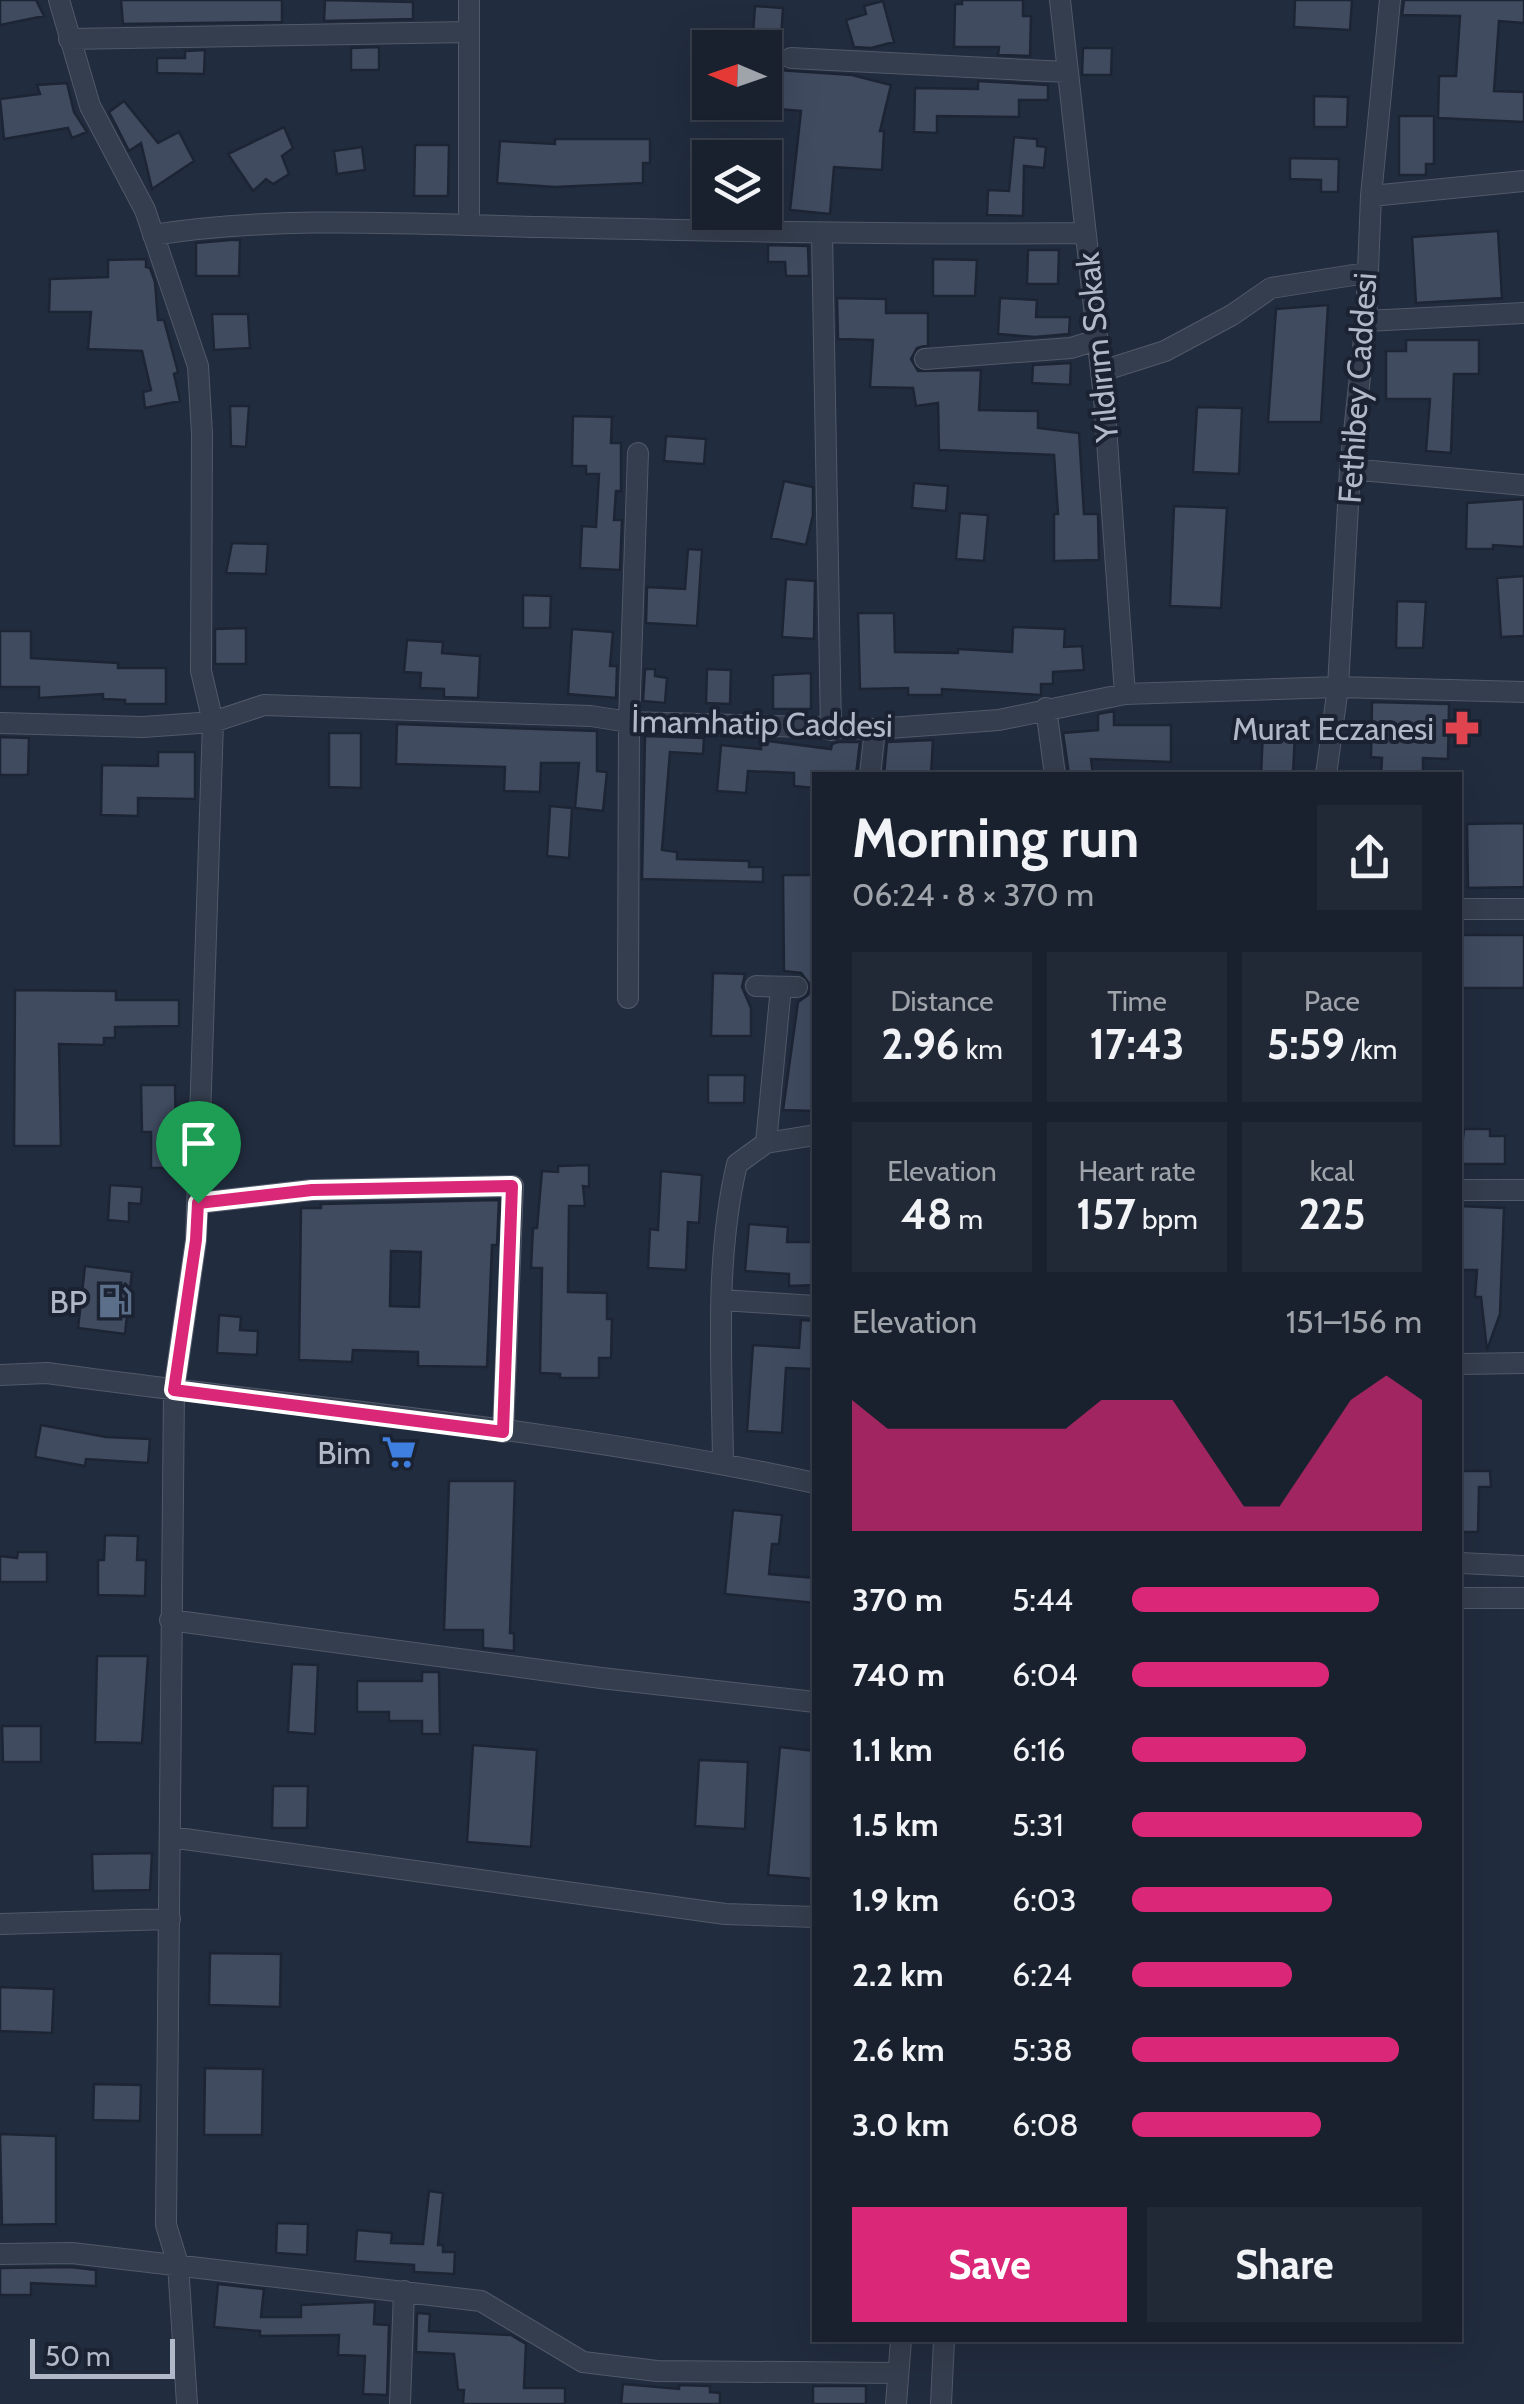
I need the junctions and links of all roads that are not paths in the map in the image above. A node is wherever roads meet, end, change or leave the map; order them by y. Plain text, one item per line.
1 (59, 0) edge
2 (469, 0) edge
3 (1060, 0) edge
4 (1390, 0) edge
5 (469, 32) junction
6 (69, 39) junction
7 (791, 58) dead end
8 (1067, 72) junction
9 (1524, 181) edge
10 (1372, 196) junction
11 (469, 225) junction
12 (822, 233) junction
13 (1084, 233) junction
14 (153, 234) junction
15 (1366, 272) junction
16 (1524, 313) edge
17 (1366, 322) junction
18 (1098, 340) junction
19 (925, 360) dead end
20 (1102, 370) junction
21 (638, 453) dead end
22 (1350, 469) junction
23 (1524, 485) edge
24 (1338, 687) junction
25 (1524, 692) edge
26 (1125, 694) junction
27 (1046, 708) junction
28 (213, 722) junction
29 (629, 722) junction
30 (0, 723) edge
31 (874, 729) junction
32 (831, 730) junction
33 (870, 772) edge
34 (1054, 772) edge
35 (1326, 772) edge
36 (1462, 909) edge
37 (1524, 909) edge
38 (756, 986) dead end
39 (628, 998) dead end
40 (812, 1135) edge
41 (766, 1143) junction
42 (1462, 1190) edge
43 (1524, 1190) edge
44 (198, 1203) junction
45 (722, 1300) junction
46 (812, 1306) edge
47 (1524, 1363) edge
48 (1462, 1364) edge
49 (0, 1375) edge
50 (174, 1390) junction
51 (503, 1432) junction
52 (723, 1463) junction
53 (812, 1482) edge
54 (1462, 1563) edge
55 (1524, 1566) edge
56 (1462, 1598) edge
57 (1524, 1598) edge
58 (170, 1620) junction
59 (812, 1702) edge
60 (170, 1836) junction
61 (812, 1917) edge
62 (170, 1920) junction
63 (0, 1924) edge
64 (0, 2254) edge
65 (178, 2264) junction
66 (404, 2291) junction
67 (901, 2342) edge
68 (944, 2342) edge
69 (898, 2373) junction
70 (187, 2404) edge
71 (400, 2404) edge
72 (896, 2404) edge
73 (941, 2404) edge

1 - 6 street
2 - 5 street
3 - 8 street, Yıldırım Sokak
4 - 10 street, Fethibey Caddesi
5 - 6 street
5 - 11 street
6 - 14 street
7 - 8 street
8 - 13 street, Yıldırım Sokak
9 - 10 street
10 - 15 street, Fethibey Caddesi
11 - 12 street
11 - 14 street
12 - 13 street
12 - 32 street
13 - 18 street, Yıldırım Sokak
14 - 28 street
15 - 17 street, Fethibey Caddesi
15 - 20 street
16 - 17 street
17 - 22 street, Fethibey Caddesi
18 - 19 street
18 - 20 street, Yıldırım Sokak
20 - 26 street, Yıldırım Sokak
21 - 29 street
22 - 23 street
22 - 24 street, Fethibey Caddesi
24 - 25 street, İmamhatip Caddesi
24 - 26 street, İmamhatip Caddesi
24 - 35 street, Fethibey Caddesi
26 - 27 street, İmamhatip Caddesi
27 - 31 street, İmamhatip Caddesi
27 - 34 street
28 - 29 street, İmamhatip Caddesi
28 - 30 street, İmamhatip Caddesi
28 - 44 street
29 - 32 street, İmamhatip Caddesi
29 - 39 street
31 - 32 street, İmamhatip Caddesi
31 - 33 street
36 - 37 street
38 - 41 street
40 - 41 street
41 - 45 street
42 - 43 street
44 - 50 street
44 - 51 street
45 - 46 street
45 - 52 street
47 - 48 street
49 - 50 street
50 - 51 street
50 - 58 street
51 - 52 street
52 - 53 street
54 - 55 street
56 - 57 street
58 - 59 street
58 - 60 street
60 - 61 street
60 - 62 street
62 - 63 street
62 - 65 street
64 - 65 street
65 - 66 street
65 - 70 street
66 - 69 street
66 - 71 street
67 - 69 street
68 - 73 street
69 - 72 street

